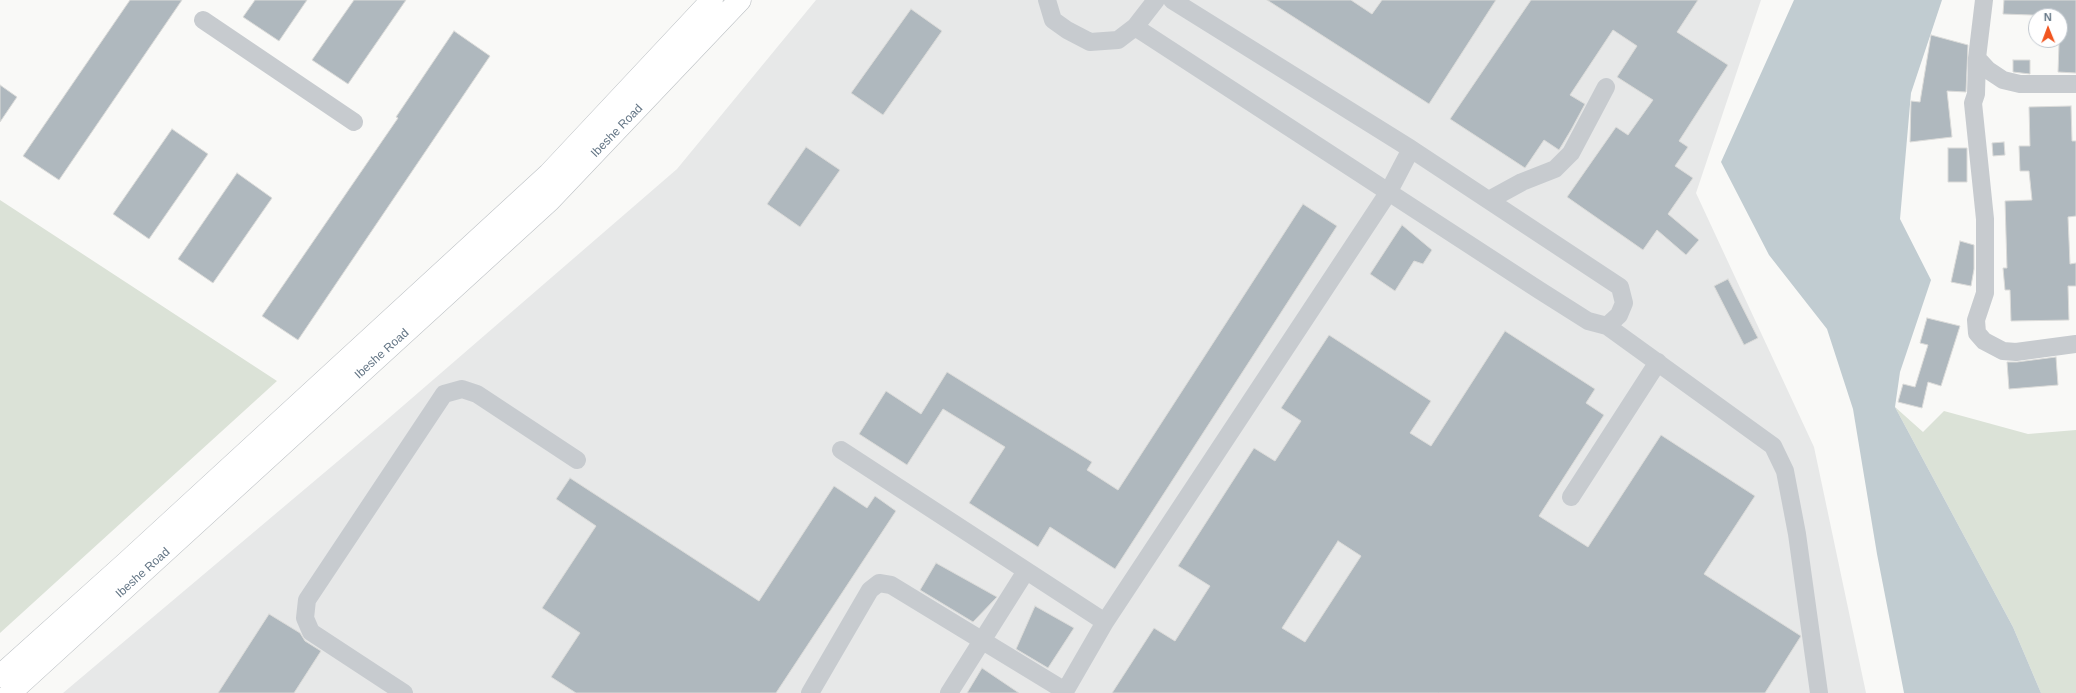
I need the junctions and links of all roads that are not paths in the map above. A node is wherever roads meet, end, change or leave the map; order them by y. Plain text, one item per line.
1 (712, 0) edge
2 (740, 0) edge
3 (1047, 0) edge
4 (1156, 0) edge
5 (1172, 0) edge
6 (1984, 0) edge
7 (203, 20) dead end
8 (1135, 27) junction
9 (1977, 58) junction
10 (2076, 84) edge
11 (1606, 87) dead end
12 (354, 122) dead end
13 (1411, 149) junction
14 (1388, 193) junction
15 (1489, 200) junction
16 (1607, 326) junction
17 (2076, 344) edge
18 (1658, 362) junction
19 (841, 450) dead end
20 (577, 460) dead end
21 (1571, 497) dead end
22 (1026, 571) junction
23 (1105, 622) junction
24 (982, 641) junction
25 (7, 683) edge
26 (1064, 692) edge
27 (404, 693) edge
28 (810, 693) edge
29 (949, 693) edge
30 (1819, 693) edge

1 - 25 main road, Ibeshe Road
2 - 25 main road, Ibeshe Road
3 - 8 street
4 - 8 street
5 - 13 street
6 - 9 street
7 - 12 street
8 - 14 street
9 - 10 street
9 - 17 street
11 - 15 street
13 - 14 street
13 - 15 street
14 - 16 street
14 - 23 street
15 - 16 street
16 - 18 street
18 - 21 street
18 - 30 street
19 - 22 street
20 - 27 street
22 - 23 street
22 - 24 street
23 - 26 street
24 - 26 street
24 - 28 street
24 - 29 street

